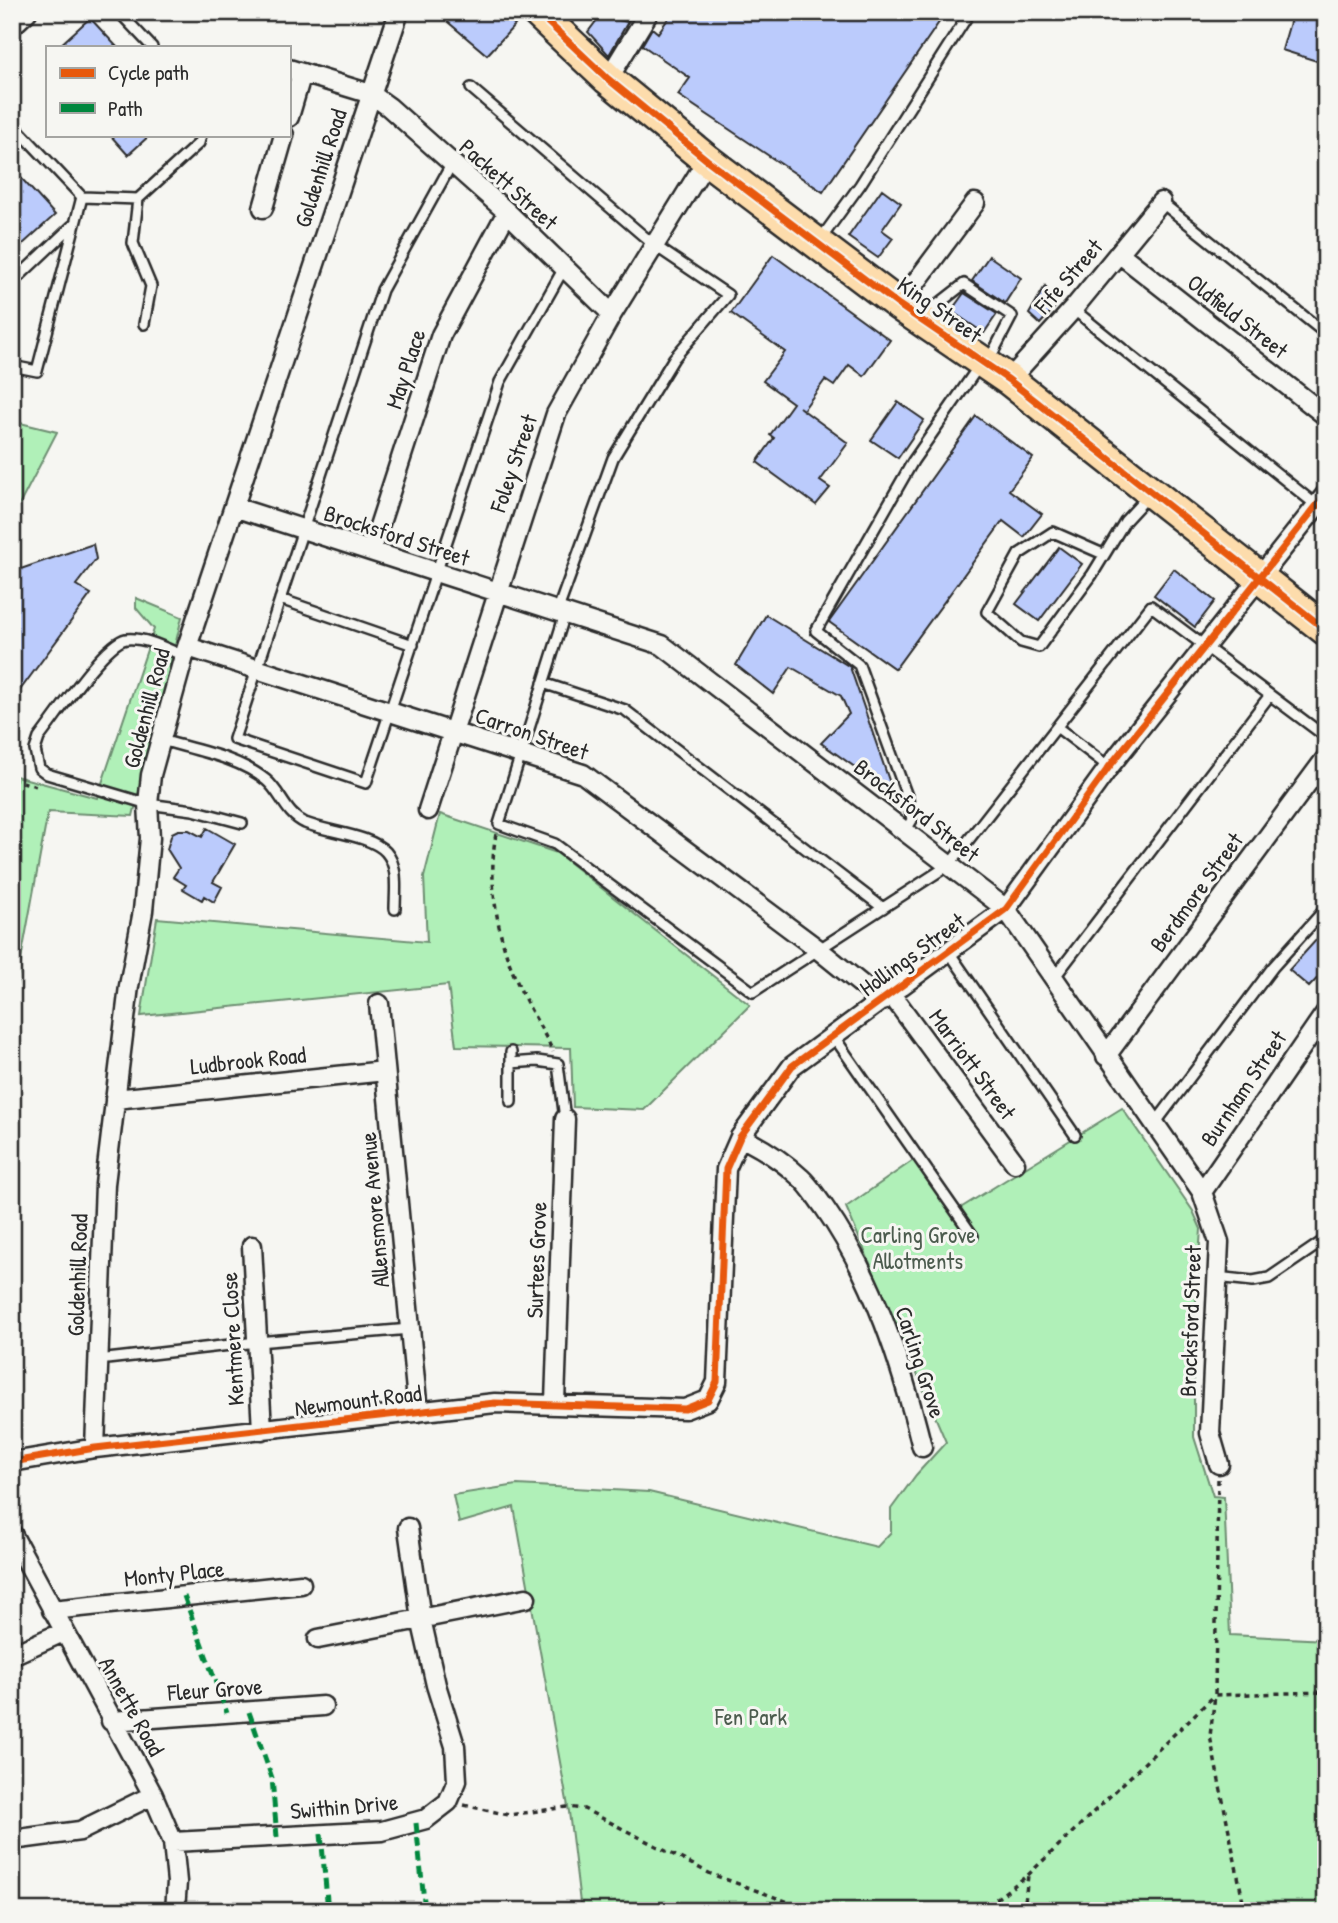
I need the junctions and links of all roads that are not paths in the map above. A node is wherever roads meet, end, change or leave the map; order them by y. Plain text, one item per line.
1 (27, 12) edge
2 (119, 12) edge
3 (399, 12) edge
4 (537, 12) edge
5 (649, 12) edge
6 (970, 12) edge
7 (12, 26) edge
8 (151, 46) edge
9 (295, 71) edge
10 (608, 79) junction
11 (471, 88) dead end
12 (371, 94) junction
13 (290, 109) edge
14 (12, 123) edge
15 (201, 136) edge
16 (284, 136) edge
17 (707, 160) junction
18 (451, 164) junction
19 (82, 197) junction
20 (138, 199) junction
21 (1161, 202) joint
22 (975, 203) dead end
23 (263, 208) dead end
24 (507, 212) junction
25 (73, 225) junction
26 (817, 244) junction
27 (654, 245) junction
28 (1120, 254) junction
29 (564, 268) junction
30 (12, 283) edge
31 (1073, 309) junction
32 (909, 312) junction
33 (612, 314) junction
34 (144, 324) dead end
35 (1326, 334) edge
36 (12, 366) edge
37 (992, 369) junction
38 (1326, 416) edge
39 (1152, 491) junction
40 (1323, 504) edge
41 (234, 507) junction
42 (303, 530) junction
43 (371, 551) junction
44 (1103, 554) junction
45 (437, 573) junction
46 (1258, 577) junction
47 (497, 593) junction
48 (280, 599) junction
49 (561, 613) junction
50 (1326, 630) edge
51 (413, 645) junction
52 (1205, 645) junction
53 (186, 652) junction
54 (257, 670) junction
55 (543, 683) junction
56 (1270, 695) junction
57 (391, 712) junction
58 (1058, 729) junction
59 (452, 731) junction
60 (1326, 737) edge
61 (161, 740) junction
62 (520, 753) junction
63 (1326, 758) edge
64 (1109, 767) junction
65 (148, 804) junction
66 (428, 810) dead end
67 (243, 823) dead end
68 (905, 831) junction
69 (949, 865) junction
70 (883, 908) junction
71 (1326, 908) edge
72 (395, 909) dead end
73 (1006, 909) junction
74 (819, 950) junction
75 (949, 952) junction
76 (1053, 980) junction
77 (887, 997) junction
78 (379, 1004) dead end
79 (1326, 1012) edge
80 (832, 1034) junction
81 (511, 1052) dead end
82 (1106, 1056) junction
83 (511, 1063) junction
84 (386, 1071) junction
85 (115, 1099) junction
86 (511, 1102) dead end
87 (565, 1119) joint
88 (1154, 1125) junction
89 (1075, 1135) dead end
90 (740, 1137) junction
91 (1015, 1163) dead end
92 (1202, 1192) junction
93 (973, 1236) dead end
94 (1326, 1239) edge
95 (252, 1246) dead end
96 (1216, 1277) junction
97 (410, 1329) junction
98 (257, 1342) junction
99 (98, 1360) junction
100 (708, 1399) joint
101 (555, 1402) junction
102 (418, 1412) junction
103 (262, 1430) junction
104 (922, 1447) dead end
105 (95, 1448) junction
106 (12, 1462) edge
107 (1219, 1464) road end
108 (408, 1528) dead end
109 (12, 1534) edge
110 (301, 1584) dead end
111 (526, 1598) dead end
112 (52, 1610) junction
113 (421, 1619) junction
114 (63, 1632) junction
115 (318, 1639) dead end
116 (12, 1655) edge
117 (323, 1706) dead end
118 (111, 1721) junction
119 (153, 1795) junction
120 (12, 1840) edge
121 (173, 1842) junction
122 (175, 1911) edge

1 - 7 street
2 - 8 lane
3 - 12 street, Goldenhill Road
4 - 10 main road, King Street
5 - 10 street
6 - 26 lane
9 - 12 street
9 - 13 street
10 - 17 main road, King Street
11 - 27 lane
12 - 18 street, Packett Street
12 - 41 street, Goldenhill Road
14 - 19 lane
15 - 20 lane
16 - 23 street
17 - 26 main road, King Street
17 - 27 street, Foley Street
18 - 24 street, Packett Street
18 - 42 lane
19 - 20 lane
19 - 25 lane
20 - 34 lane
21 - 28 street, Fife Street
21 - 35 lane
22 - 32 street
24 - 29 street, Packett Street
24 - 43 street, May Place
25 - 30 lane
25 - 36 lane
26 - 32 main road, King Street
27 - 33 street, Foley Street
27 - 49 lane
28 - 31 street, Fife Street
28 - 38 street, Oldfield Street
29 - 33 street, Packett Street
29 - 45 lane
31 - 37 street, Fife Street
31 - 40 lane
32 - 37 main road, King Street
32 - 37 lane
33 - 47 street, Foley Street
37 - 39 main road, King Street
37 - 68 lane
39 - 44 lane
39 - 46 main road, King Street
40 - 46 street, Hollings Street
41 - 42 street, Brocksford Street
41 - 53 street, Goldenhill Road
42 - 43 street, Brocksford Street
42 - 48 lane
43 - 45 street, Brocksford Street
44 - 44 lane
45 - 47 street, Brocksford Street
45 - 51 lane
46 - 50 main road, King Street
46 - 52 street, Hollings Street
47 - 49 street, Brocksford Street
47 - 59 street, Foley Street
48 - 51 lane
48 - 54 lane
49 - 55 lane
49 - 68 street, Brocksford Street
51 - 57 lane
52 - 56 lane
52 - 58 lane
52 - 64 street, Hollings Street
53 - 54 street, Carron Street
53 - 61 street, Goldenhill Road
53 - 65 lane
54 - 57 street, Carron Street
54 - 57 lane
55 - 62 lane
55 - 70 lane
56 - 60 lane
56 - 76 lane
57 - 59 street, Carron Street
58 - 64 lane
58 - 69 lane
59 - 62 street, Carron Street
59 - 66 street, Foley Street
61 - 65 street, Goldenhill Road
61 - 72 lane
62 - 74 street, Carron Street
62 - 74 lane
63 - 82 street, Berdmore Street
64 - 73 street, Hollings Street
65 - 67 lane
65 - 85 street, Goldenhill Road
68 - 69 street, Brocksford Street
69 - 70 lane
69 - 73 street, Brocksford Street
70 - 74 lane
71 - 88 lane
73 - 75 street, Hollings Street
73 - 76 street, Brocksford Street
74 - 77 street, Carron Street
75 - 77 street, Hollings Street
75 - 89 lane
76 - 82 street, Brocksford Street
77 - 80 street, Hollings Street
77 - 91 street, Marriott Street
78 - 84 street, Allensmore Avenue
79 - 92 street, Burnham Street
80 - 90 street, Hollings Street
80 - 93 lane
81 - 83 lane
82 - 88 street, Brocksford Street
83 - 86 lane
83 - 87 lane
84 - 85 street, Ludbrook Road
84 - 97 street, Allensmore Avenue
85 - 99 street, Goldenhill Road
87 - 101 street, Surtees Grove
88 - 92 street, Brocksford Street
90 - 100 street, Hollings Street
90 - 104 street, Carling Grove
92 - 96 street, Brocksford Street
94 - 96 lane
95 - 98 street, Kentmere Close
96 - 107 street, Brocksford Street
97 - 98 lane
97 - 102 street, Allensmore Avenue
98 - 99 lane
98 - 103 street, Kentmere Close
99 - 105 street, Goldenhill Road
100 - 101 street, Newmount Road
101 - 102 street, Newmount Road
102 - 103 street, Newmount Road
103 - 105 street, Newmount Road
105 - 106 street, Newmount Road
108 - 113 street
109 - 112 street, Annette Road
110 - 112 street, Monty Place
111 - 113 street
112 - 114 street, Annette Road
113 - 115 street
113 - 121 street, Swithin Drive
114 - 116 street
114 - 118 street, Annette Road
117 - 118 street, Fleur Grove
118 - 119 street, Annette Road
119 - 120 street
119 - 121 street, Annette Road
121 - 122 street, Annette Road

